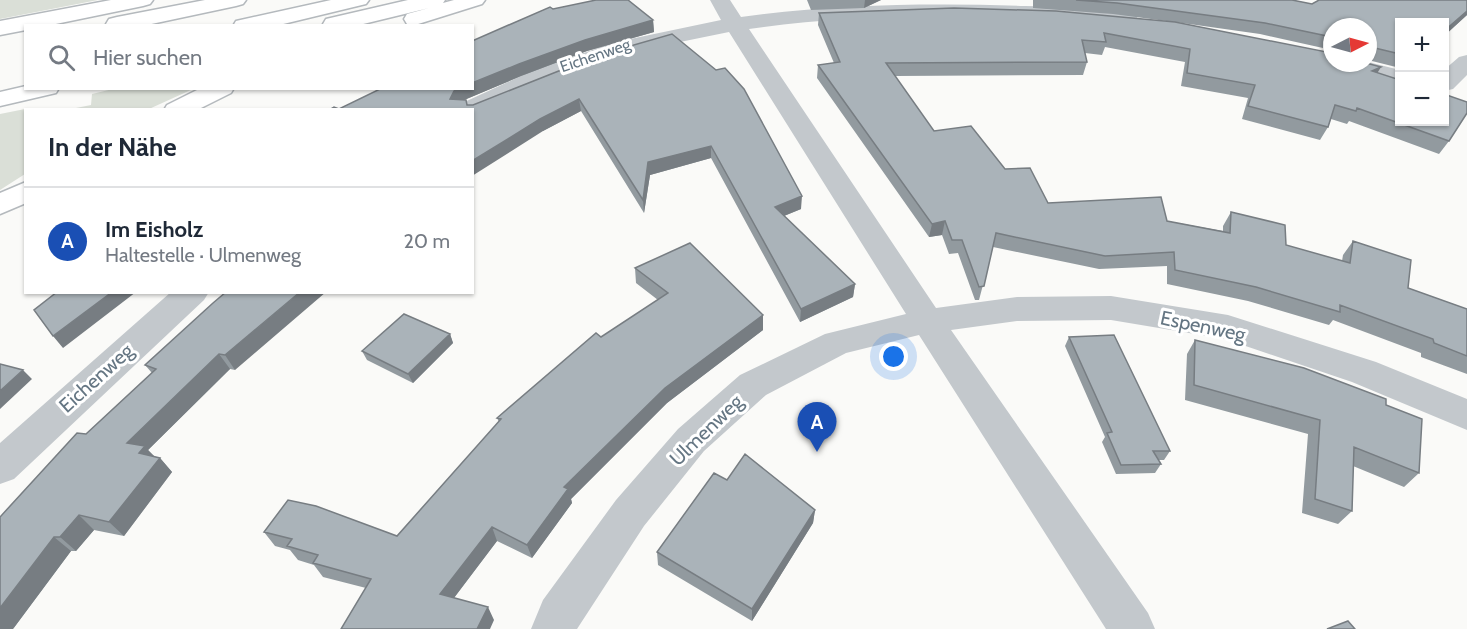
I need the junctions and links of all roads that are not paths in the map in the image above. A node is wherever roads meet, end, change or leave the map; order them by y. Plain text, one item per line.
1 (143, 0) edge
2 (236, 0) edge
3 (359, 0) edge
4 (435, 0) edge
5 (475, 0) edge
6 (961, 2) edge
7 (725, 9) edge
8 (1145, 22) edge
9 (117, 24) edge
10 (253, 24) edge
11 (338, 24) edge
12 (399, 24) edge
13 (0, 28) edge
14 (24, 42) edge
15 (0, 46) edge
16 (1467, 62) edge
17 (24, 72) edge
18 (1377, 72) edge
19 (0, 77) edge
20 (1395, 77) edge
21 (1449, 79) edge
22 (38, 90) edge
23 (218, 90) edge
24 (1449, 95) edge
25 (0, 99) edge
26 (1467, 100) edge
27 (180, 108) edge
28 (471, 108) edge
29 (24, 192) edge
30 (0, 206) edge
31 (191, 294) edge
32 (927, 321) junction
33 (1467, 415) edge
34 (0, 466) edge
35 (554, 629) edge
36 (1132, 629) edge

1 - 13 highway
2 - 9 highway
3 - 10 highway
4 - 11 highway
5 - 12 highway
6 - 7 street, Eichenweg
6 - 8 street, Eichenweg
7 - 28 street, Eichenweg
7 - 32 street
14 - 15 highway
16 - 21 street
17 - 19 highway
18 - 20 street
22 - 25 highway
23 - 27 highway
24 - 26 street
29 - 30 highway
31 - 34 street, Eichenweg
32 - 33 street, Espenweg
32 - 35 street, Ulmenweg
32 - 36 street

